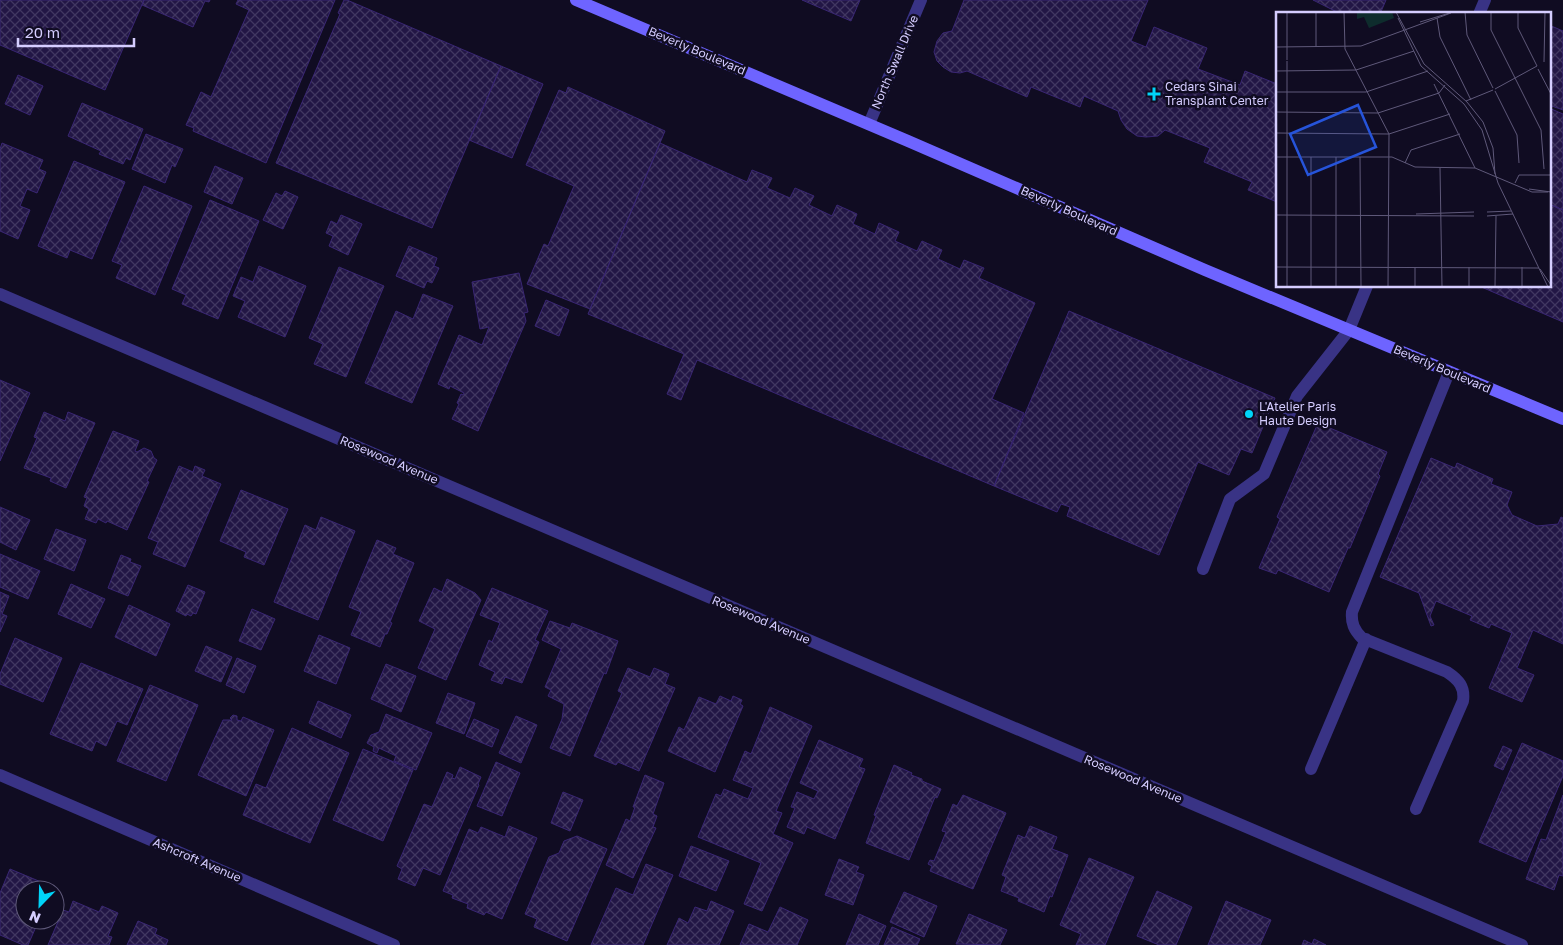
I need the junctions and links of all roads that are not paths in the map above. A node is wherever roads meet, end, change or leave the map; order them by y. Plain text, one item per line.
1 (576, 0) edge
2 (921, 0) edge
3 (1485, 0) edge
4 (1480, 12) edge
5 (869, 124) junction
6 (1365, 288) edge
7 (0, 294) edge
8 (1349, 330) junction
9 (1449, 372) junction
10 (1563, 419) edge
11 (1203, 570) dead end
12 (1366, 639) junction
13 (1311, 768) dead end
14 (0, 775) edge
15 (1416, 809) dead end
16 (394, 945) edge
17 (1522, 945) edge

1 - 5 main road, Beverly Boulevard
2 - 5 street, North Swall Drive
3 - 4 street
5 - 8 main road, Beverly Boulevard
6 - 8 street
7 - 17 street, Rosewood Avenue
8 - 9 main road, Beverly Boulevard
8 - 11 street
9 - 10 main road, Beverly Boulevard
9 - 12 street
12 - 13 street
12 - 15 street
14 - 16 street, Ashcroft Avenue

